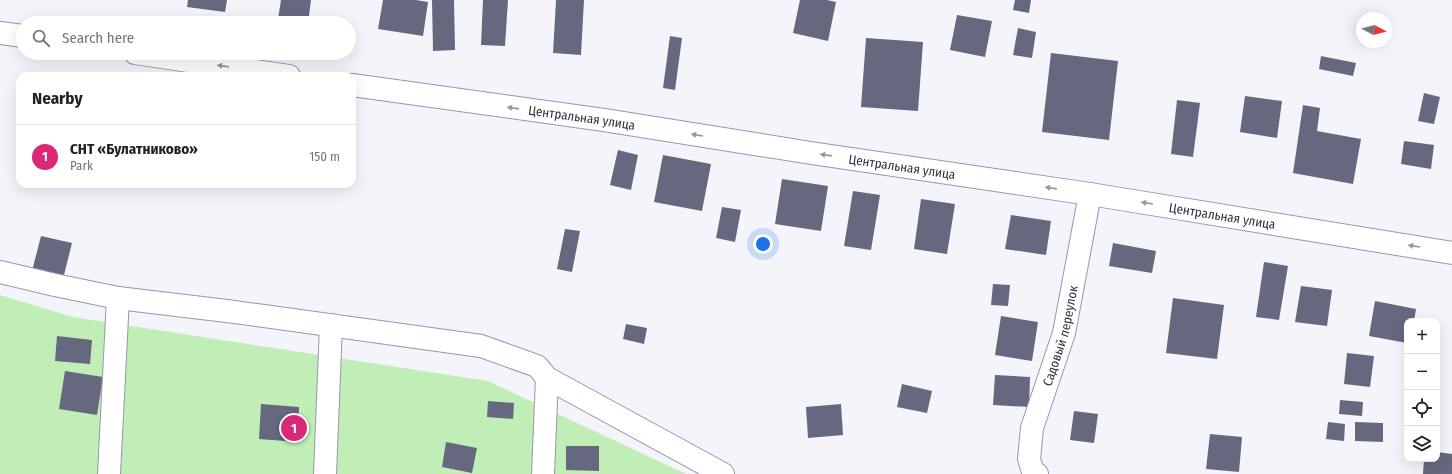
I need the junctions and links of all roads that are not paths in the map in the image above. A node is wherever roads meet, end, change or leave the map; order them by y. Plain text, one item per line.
1 (0, 33) edge
2 (16, 35) edge
3 (182, 60) edge
4 (262, 72) edge
5 (356, 86) edge
6 (1090, 194) junction
7 (1452, 253) edge
8 (0, 272) edge
9 (118, 298) junction
10 (331, 325) junction
11 (548, 378) junction
12 (110, 474) edge
13 (325, 474) edge
14 (543, 474) edge
15 (723, 474) edge
16 (1037, 474) edge

1 - 2 street
4 -> 3 street
6 -> 5 street, Центральная улица
7 -> 6 street, Центральная улица
6 - 16 street, Садовый переулок
8 - 9 street
9 - 10 street
9 - 12 street
10 - 11 street
10 - 13 street
11 - 14 street
11 - 15 street

